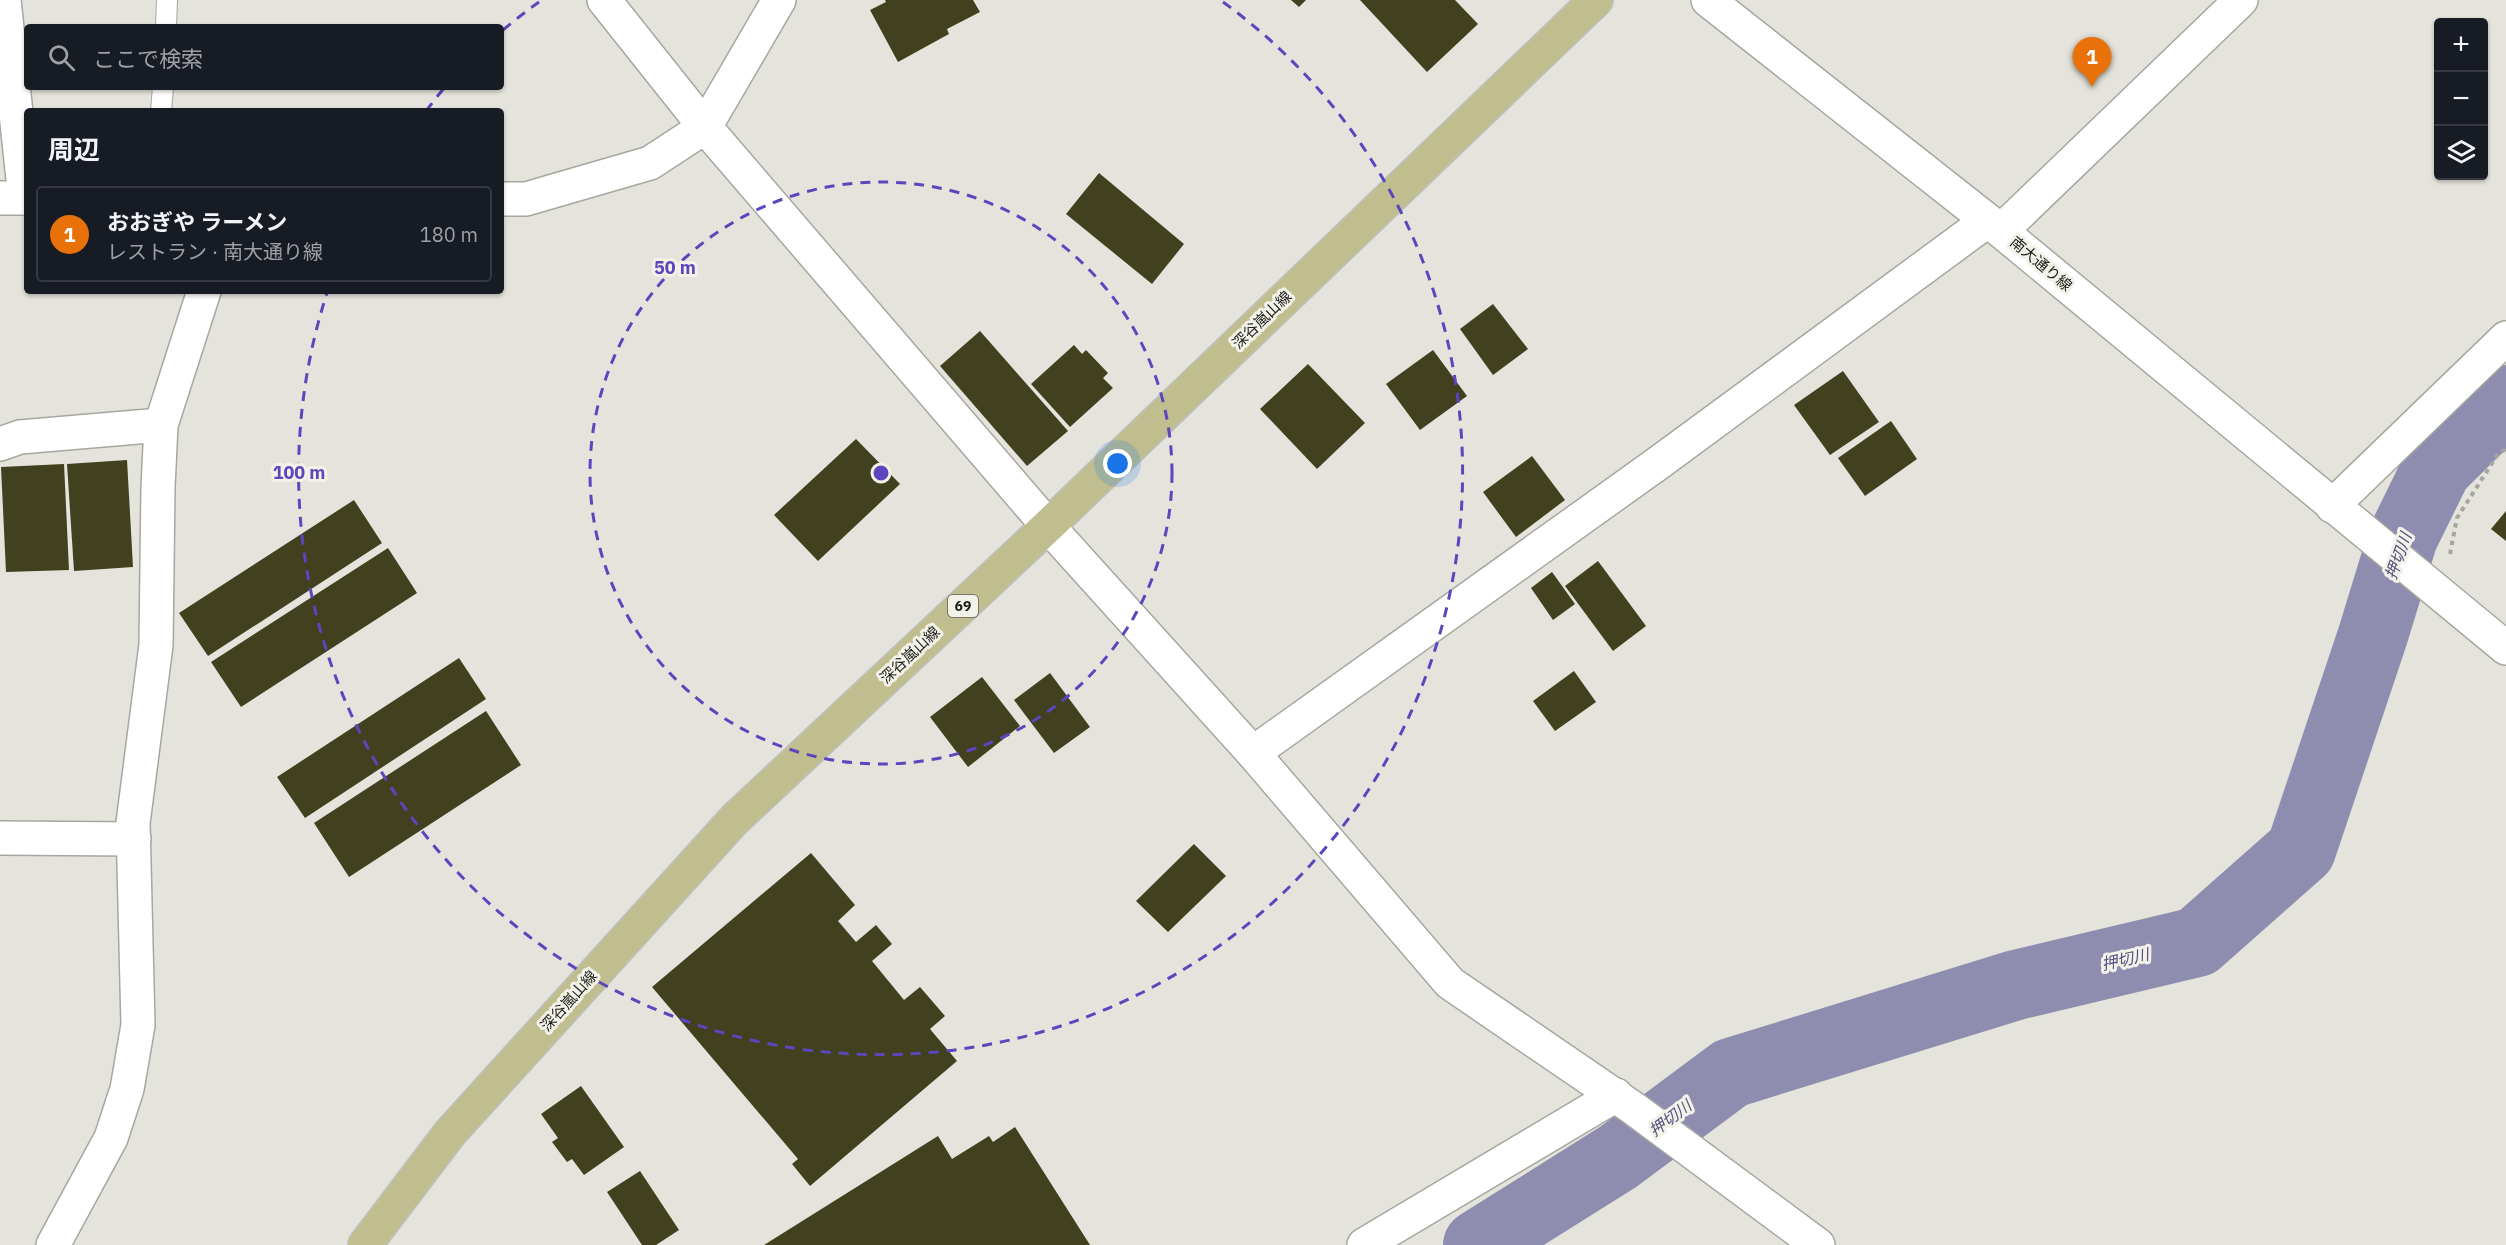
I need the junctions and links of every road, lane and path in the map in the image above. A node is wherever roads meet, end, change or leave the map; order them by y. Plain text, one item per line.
1 (4, 0) edge
2 (167, 0) edge
3 (604, 0) edge
4 (779, 0) edge
5 (1596, 0) edge
6 (1708, 0) edge
7 (2241, 0) edge
8 (166, 24) edge
9 (163, 90) edge
10 (161, 108) edge
11 (705, 127) junction
12 (17, 198) edge
13 (504, 199) edge
14 (1994, 226) junction
15 (203, 294) edge
16 (2506, 338) edge
17 (161, 425) junction
18 (0, 444) edge
19 (2506, 448) edge
20 (2332, 506) junction
21 (1048, 526) junction
22 (2434, 589) junction
23 (2506, 648) edge
24 (1252, 753) junction
25 (0, 838) edge
26 (134, 839) junction
27 (1624, 1102) junction
28 (53, 1245) edge
29 (365, 1245) edge
30 (1364, 1245) edge
31 (1818, 1245) edge

1 - 12 street
2 - 8 lane
3 - 11 street
4 - 11 street
5 - 21 main road, 深谷嵐山線 / 69
6 - 14 street, 南大通り線
7 - 14 street
9 - 10 lane
11 - 13 street
11 - 21 street
14 - 20 street, 南大通り線
14 - 24 street
15 - 17 street
16 - 20 street
17 - 18 street
17 - 26 street
19 - 22 path
20 - 22 street, 南大通り線
21 - 24 street
21 - 29 main road, 深谷嵐山線 / 69
22 - 23 street
24 - 27 street
25 - 26 street
26 - 28 street
27 - 30 street
27 - 31 street

